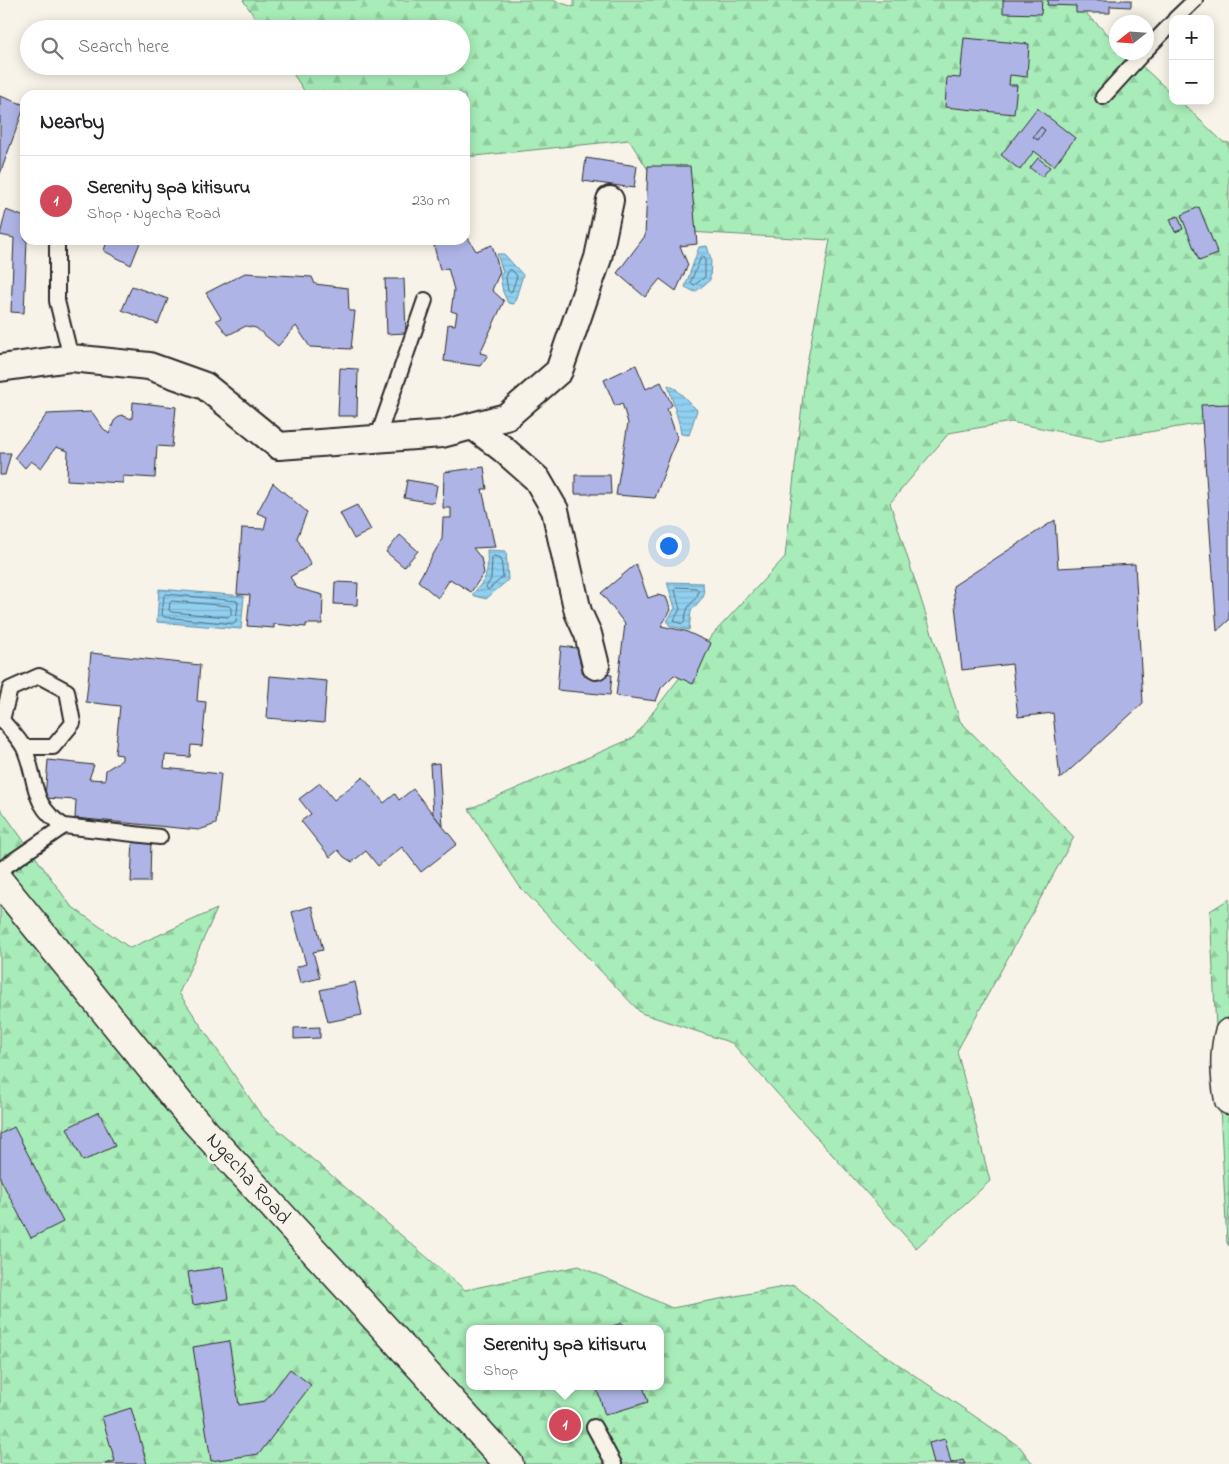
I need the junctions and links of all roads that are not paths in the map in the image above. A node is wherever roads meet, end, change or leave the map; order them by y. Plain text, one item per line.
1 (1195, 0) edge
2 (1179, 15) edge
3 (1169, 26) edge
4 (1154, 42) edge
5 (1137, 60) edge
6 (1104, 97) dead end
7 (610, 200) dead end
8 (57, 245) edge
9 (425, 300) dead end
10 (71, 358) junction
11 (0, 368) edge
12 (473, 426) junction
13 (377, 440) junction
14 (596, 666) dead end
15 (5, 687) edge
16 (24, 747) junction
17 (64, 826) junction
18 (160, 837) dead end
19 (0, 870) edge
20 (0, 882) edge
21 (1229, 1033) edge
22 (1229, 1100) edge
23 (594, 1427) dead end
24 (509, 1464) edge
25 (614, 1464) edge

1 - 2 lane
3 - 4 lane
5 - 6 lane
7 - 12 street
8 - 10 lane
9 - 13 lane
10 - 11 street
10 - 13 street
12 - 13 street
12 - 14 street
15 - 16 lane
15 - 16 lane
16 - 17 lane
17 - 18 lane
17 - 19 lane
20 - 24 main road, Ngecha Road
21 - 22 main road
23 - 25 lane

